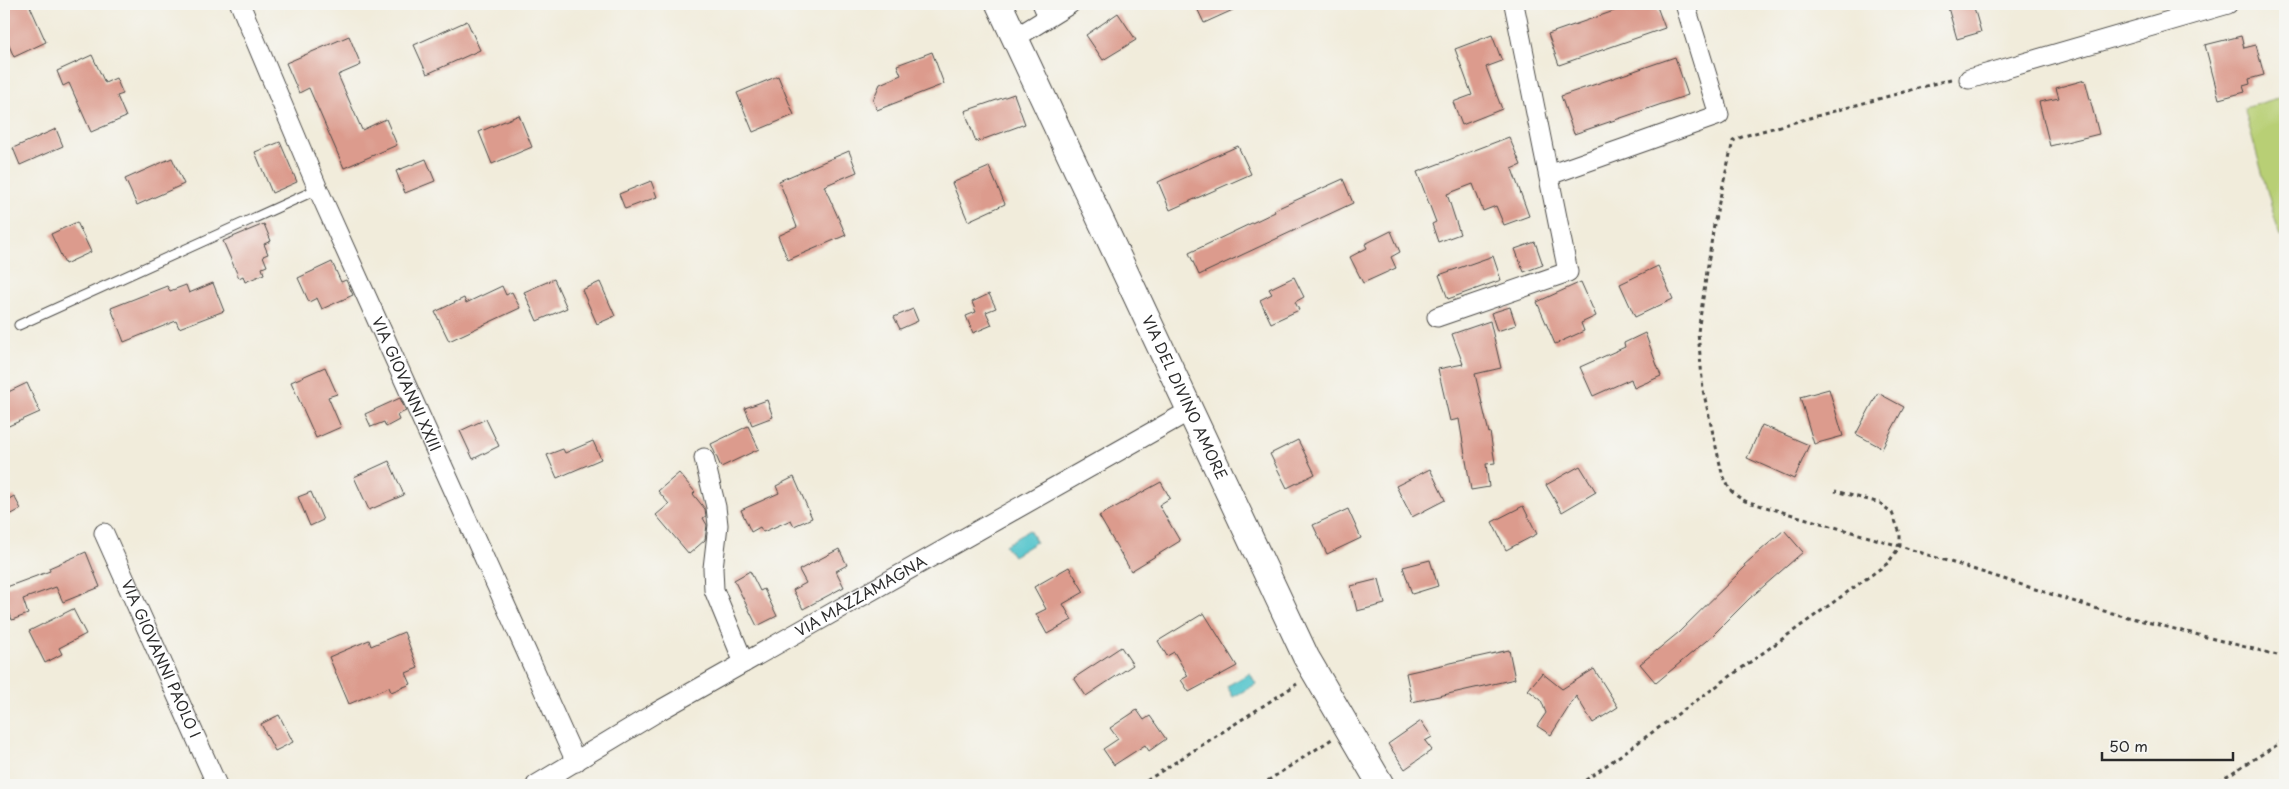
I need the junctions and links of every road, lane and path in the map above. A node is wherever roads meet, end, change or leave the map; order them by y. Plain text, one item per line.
1 (240, 4) edge
2 (999, 4) edge
3 (1070, 4) edge
4 (1514, 4) edge
5 (1685, 4) edge
6 (2228, 4) edge
7 (1041, 12) edge
8 (1015, 38) junction
9 (1960, 79) joint
10 (1549, 176) junction
11 (318, 189) junction
12 (1437, 317) dead end
13 (19, 325) dead end
14 (1190, 410) junction
15 (704, 458) dead end
16 (1835, 491) dead end
17 (104, 533) dead end
18 (1900, 546) junction
19 (2285, 657) edge
20 (744, 662) junction
21 (1315, 673) junction
22 (1347, 729) junction
23 (2285, 740) edge
24 (576, 762) junction
25 (217, 785) edge
26 (536, 785) edge
27 (1140, 785) edge
28 (1261, 785) edge
29 (1380, 785) edge
30 (1579, 785) edge
31 (2212, 785) edge

1 - 11 street, VIA GIOVANNI XXIII
2 - 8 main road, VIA DEL DIVINO AMORE
3 - 7 street
4 - 10 street
5 - 10 street
6 - 9 street
7 - 8 street
8 - 14 main road, VIA DEL DIVINO AMORE
9 - 18 path
10 - 12 street
11 - 13 lane
11 - 24 street, VIA GIOVANNI XXIII
14 - 20 street, VIA MAZZAMAGNA
14 - 21 main road, VIA DEL DIVINO AMORE
15 - 20 street
16 - 18 path
17 - 25 street, VIA GIOVANNI PAOLO I
18 - 19 path
18 - 30 path
20 - 24 street, VIA MAZZAMAGNA
21 - 22 main road, VIA DEL DIVINO AMORE
21 - 27 path
22 - 28 path
22 - 29 main road, VIA DEL DIVINO AMORE
23 - 31 path
24 - 26 street, VIA MAZZAMAGNA

